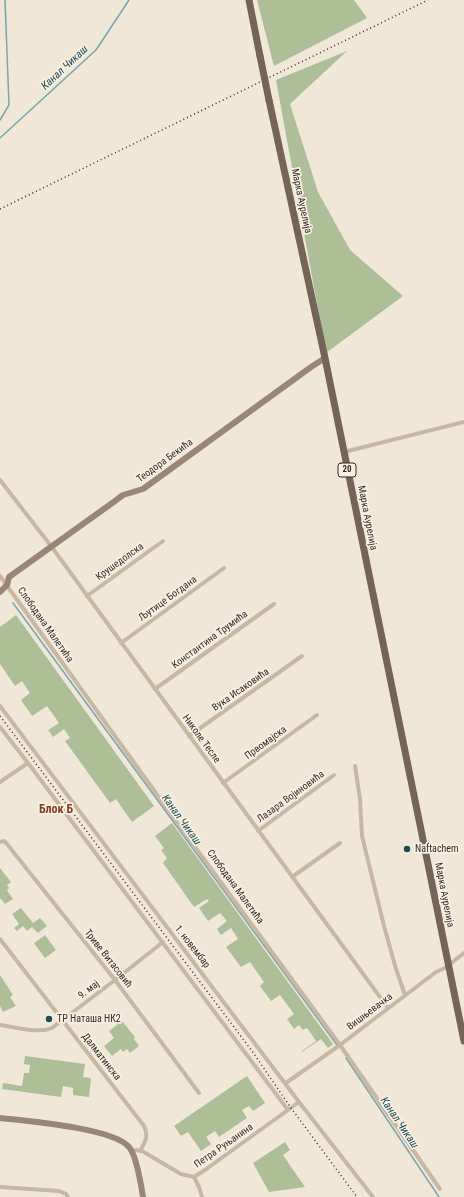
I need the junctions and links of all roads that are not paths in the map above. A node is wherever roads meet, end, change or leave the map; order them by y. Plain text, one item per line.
1 (249, 0) edge
2 (325, 358) junction
3 (464, 422) edge
4 (344, 452) junction
5 (0, 480) edge
6 (163, 540) dead end
7 (51, 546) junction
8 (224, 568) dead end
9 (0, 576) edge
10 (6, 586) junction
11 (0, 592) edge
12 (87, 596) junction
13 (274, 604) dead end
14 (121, 642) junction
15 (302, 656) dead end
16 (155, 689) junction
17 (0, 706) edge
18 (317, 715) dead end
19 (0, 727) edge
20 (2, 734) edge
21 (189, 736) junction
22 (28, 763) junction
23 (355, 766) dead end
24 (334, 775) dead end
25 (0, 782) edge
26 (223, 783) junction
27 (258, 831) junction
28 (0, 842) edge
29 (340, 843) dead end
30 (292, 877) junction
31 (0, 940) edge
32 (163, 942) junction
33 (464, 953) edge
34 (449, 965) junction
35 (115, 980) junction
36 (405, 995) junction
37 (388, 1008) junction
38 (62, 1020) junction
39 (0, 1025) edge
40 (464, 1041) edge
41 (340, 1044) junction
42 (286, 1083) junction
43 (199, 1093) dead end
44 (299, 1102) junction
45 (288, 1110) junction
46 (0, 1118) edge
47 (140, 1151) junction
48 (132, 1152) junction
49 (194, 1176) junction
50 (0, 1187) edge
51 (440, 1189) dead end
52 (68, 1197) edge
53 (143, 1197) edge
54 (202, 1197) edge
55 (373, 1197) edge

1 - 2 main road, Марка Аурелија / 20, bridge
2 - 4 main road, Марка Аурелија / 20
2 - 7 street, Теодора Бекића
3 - 4 street
4 - 34 main road, Марка Аурелија / 20
5 - 7 street, Николе Тесле
6 - 12 street, Крушедолска
7 - 10 street, Теодора Бекића
7 - 12 street, Николе Тесле
8 - 14 street, Љутице Богдана
9 - 10 street, Слободана Малетића
10 - 11 street, Теодора Бекића
10 - 41 street, Слободана Малетића
12 - 14 street, Николе Тесле
13 - 16 street, Константина Трумића
14 - 16 street, Николе Тесле
15 - 21 street, Вука Исаковића
16 - 21 street, Николе Тесле
17 - 42 street, 1. новембар
18 - 26 street, Првомајска
19 - 20 street, 1. новембар
20 - 22 street, 1. новембар
21 - 26 street, Николе Тесле
22 - 25 street
22 - 32 street, 1. новембар
23 - 36 street
24 - 27 street, Лазара Војиновића
26 - 27 street, Николе Тесле
27 - 30 street, Николе Тесле
28 - 35 street, Триве Витасовић
29 - 30 street
30 - 37 street, Николе Тесле
31 - 38 street, Далматинска
32 - 35 street, 9. мај
32 - 45 street, 1. новембар
33 - 34 street, Вишњевачка
34 - 36 street, Вишњевачка
34 - 40 main road, Марка Аурелија / 20
35 - 38 street, 9. мај
35 - 43 street, Триве Витасовић
36 - 37 street, Вишњевачка
37 - 41 street, Вишњевачка
38 - 39 street, 9. мај
38 - 47 street, Далматинска
41 - 42 street, Вишњевачка
41 - 51 street, Слободана Малетића
42 - 44 street, 1. новембар
44 - 45 street, Петра Руњанина
44 - 55 street, 1. новембар
45 - 49 street, Петра Руњанина
46 - 48 street
47 - 48 street
47 - 49 street, Петра Руњанина
48 - 53 street
49 - 54 street
50 - 52 street

